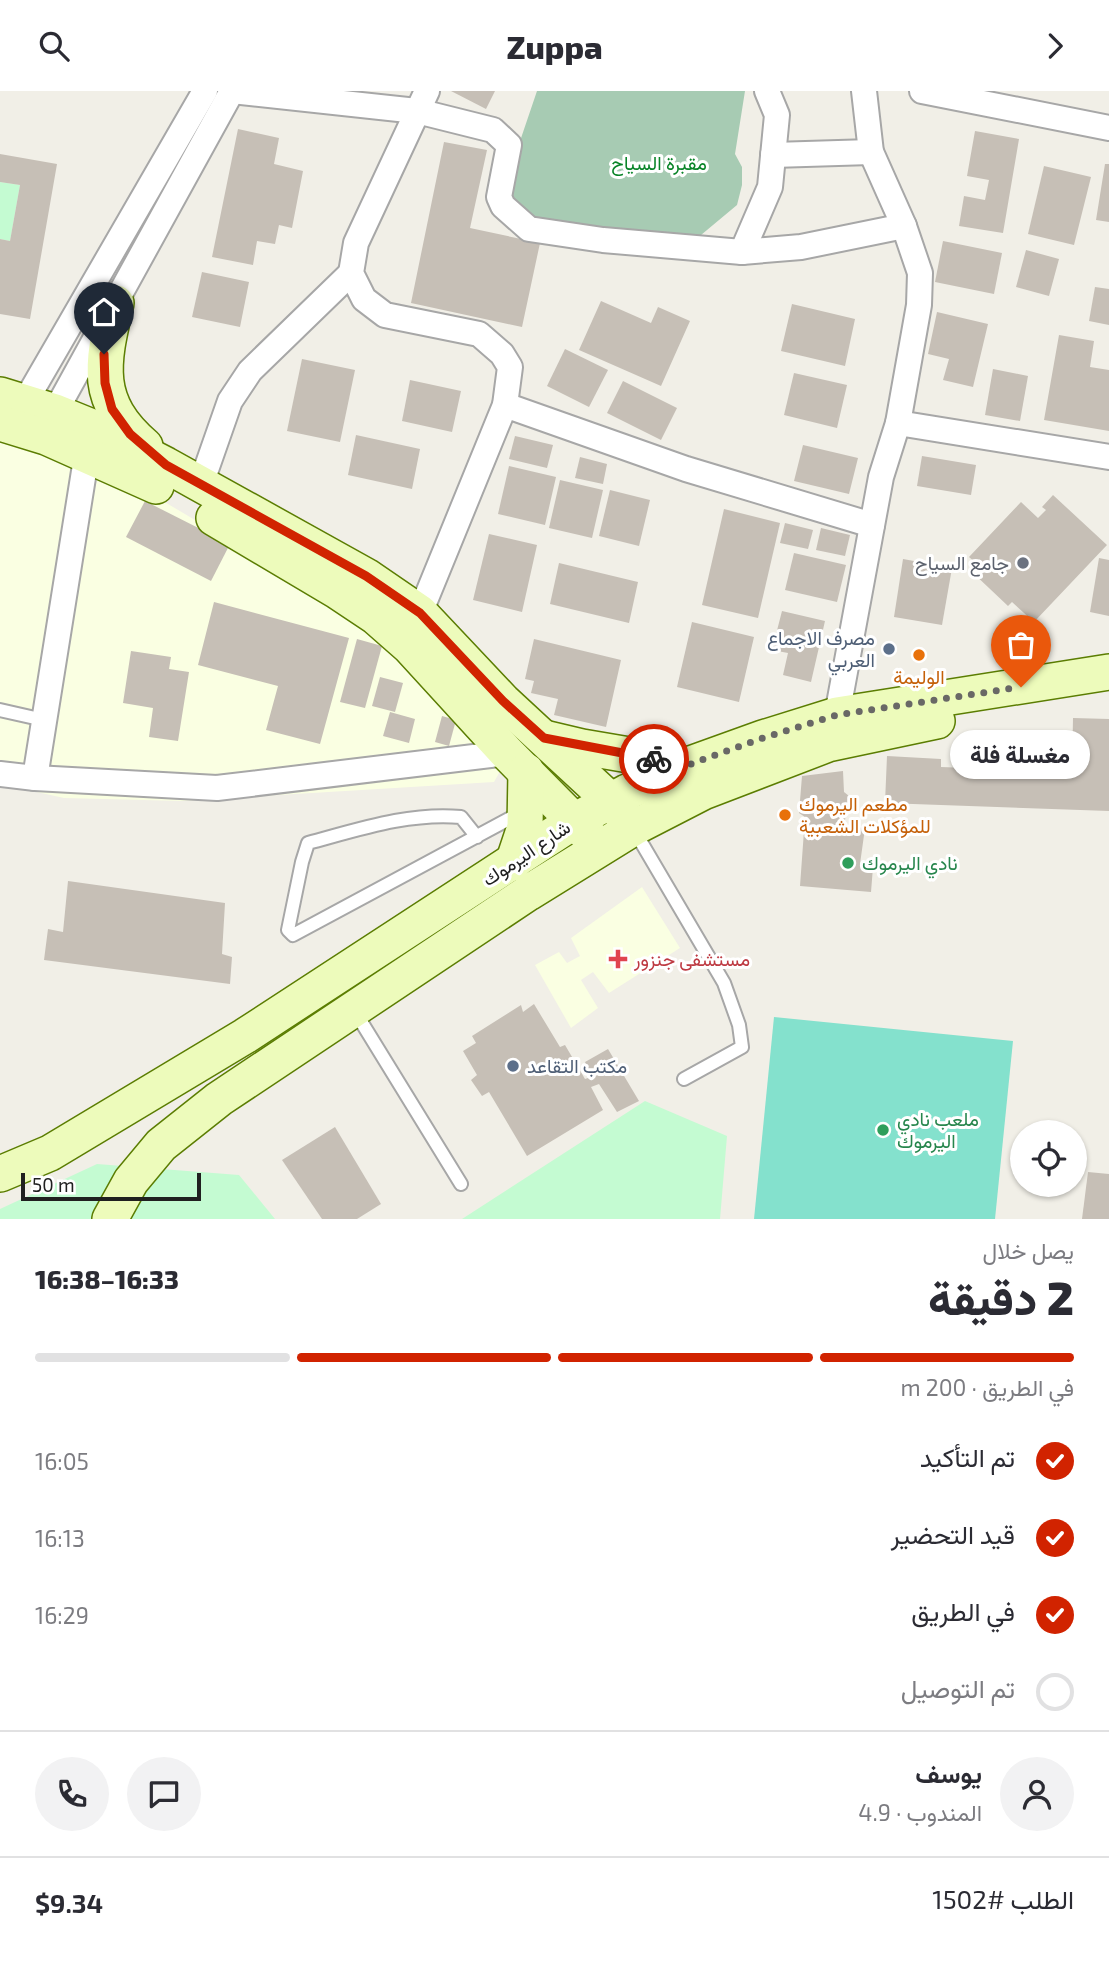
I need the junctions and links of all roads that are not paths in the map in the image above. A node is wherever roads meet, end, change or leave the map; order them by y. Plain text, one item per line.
1 (205, 91) edge
2 (232, 91) edge
3 (767, 91) edge
4 (864, 91) edge
5 (922, 91) edge
6 (422, 101) edge
7 (1109, 128) edge
8 (871, 152) junction
9 (773, 155) junction
10 (904, 226) junction
11 (742, 252) junction
12 (351, 273) junction
13 (116, 303) junction
14 (505, 405) junction
15 (24, 416) edge
16 (898, 423) junction
17 (89, 440) junction
18 (1109, 457) edge
19 (166, 465) junction
20 (201, 484) junction
21 (872, 525) junction
22 (420, 613) junction
23 (1109, 671) edge
24 (1109, 696) edge
25 (0, 710) edge
26 (837, 715) junction
27 (44, 720) junction
28 (544, 738) junction
29 (516, 762) junction
30 (688, 765) junction
31 (0, 774) edge
32 (35, 778) junction
33 (611, 801) junction
34 (524, 810) junction
35 (576, 820) junction
36 (633, 828) junction
37 (477, 837) junction
38 (601, 849) junction
39 (513, 863) junction
40 (344, 993) junction
41 (684, 1079) dead end
42 (0, 1174) edge
43 (461, 1184) dead end
44 (110, 1219) edge

1 - 15 street
2 - 6 street
2 - 13 street
3 - 9 street
4 - 8 street
5 - 7 street
6 - 11 street
6 - 12 street
8 - 9 street
8 - 10 street
9 - 11 street
10 - 11 street
10 - 16 street
12 - 14 street
12 - 20 street
13 - 15 street
13 - 19 main road
14 - 21 street
14 - 22 street
15 - 17 main road
16 - 18 street
16 - 21 street
17 - 19 main road
17 - 27 street
17 - 29 main road
19 - 20 main road
20 - 22 main road
21 - 26 street
22 - 28 main road
23 - 26 main road, شارع اليرموك
24 - 36 main road, شارع اليرموك
25 - 27 lane
26 - 30 main road, شارع اليرموك
27 - 32 street
28 - 30 main road
28 - 33 main road
29 - 32 street
29 - 34 main road
29 - 35 main road
30 - 33 main road, شارع اليرموك
31 - 32 street
33 - 35 main road, شارع اليرموك
33 - 36 main road
34 - 37 lane
34 - 39 main road
35 - 38 main road
35 - 39 main road, شارع اليرموك
36 - 38 main road, شارع اليرموك
36 - 41 lane
37 - 37 lane
38 - 40 main road, شارع اليرموك
39 - 40 main road, شارع اليرموك
40 - 42 main road, شارع اليرموك
40 - 43 lane
40 - 44 main road, شارع اليرموك

